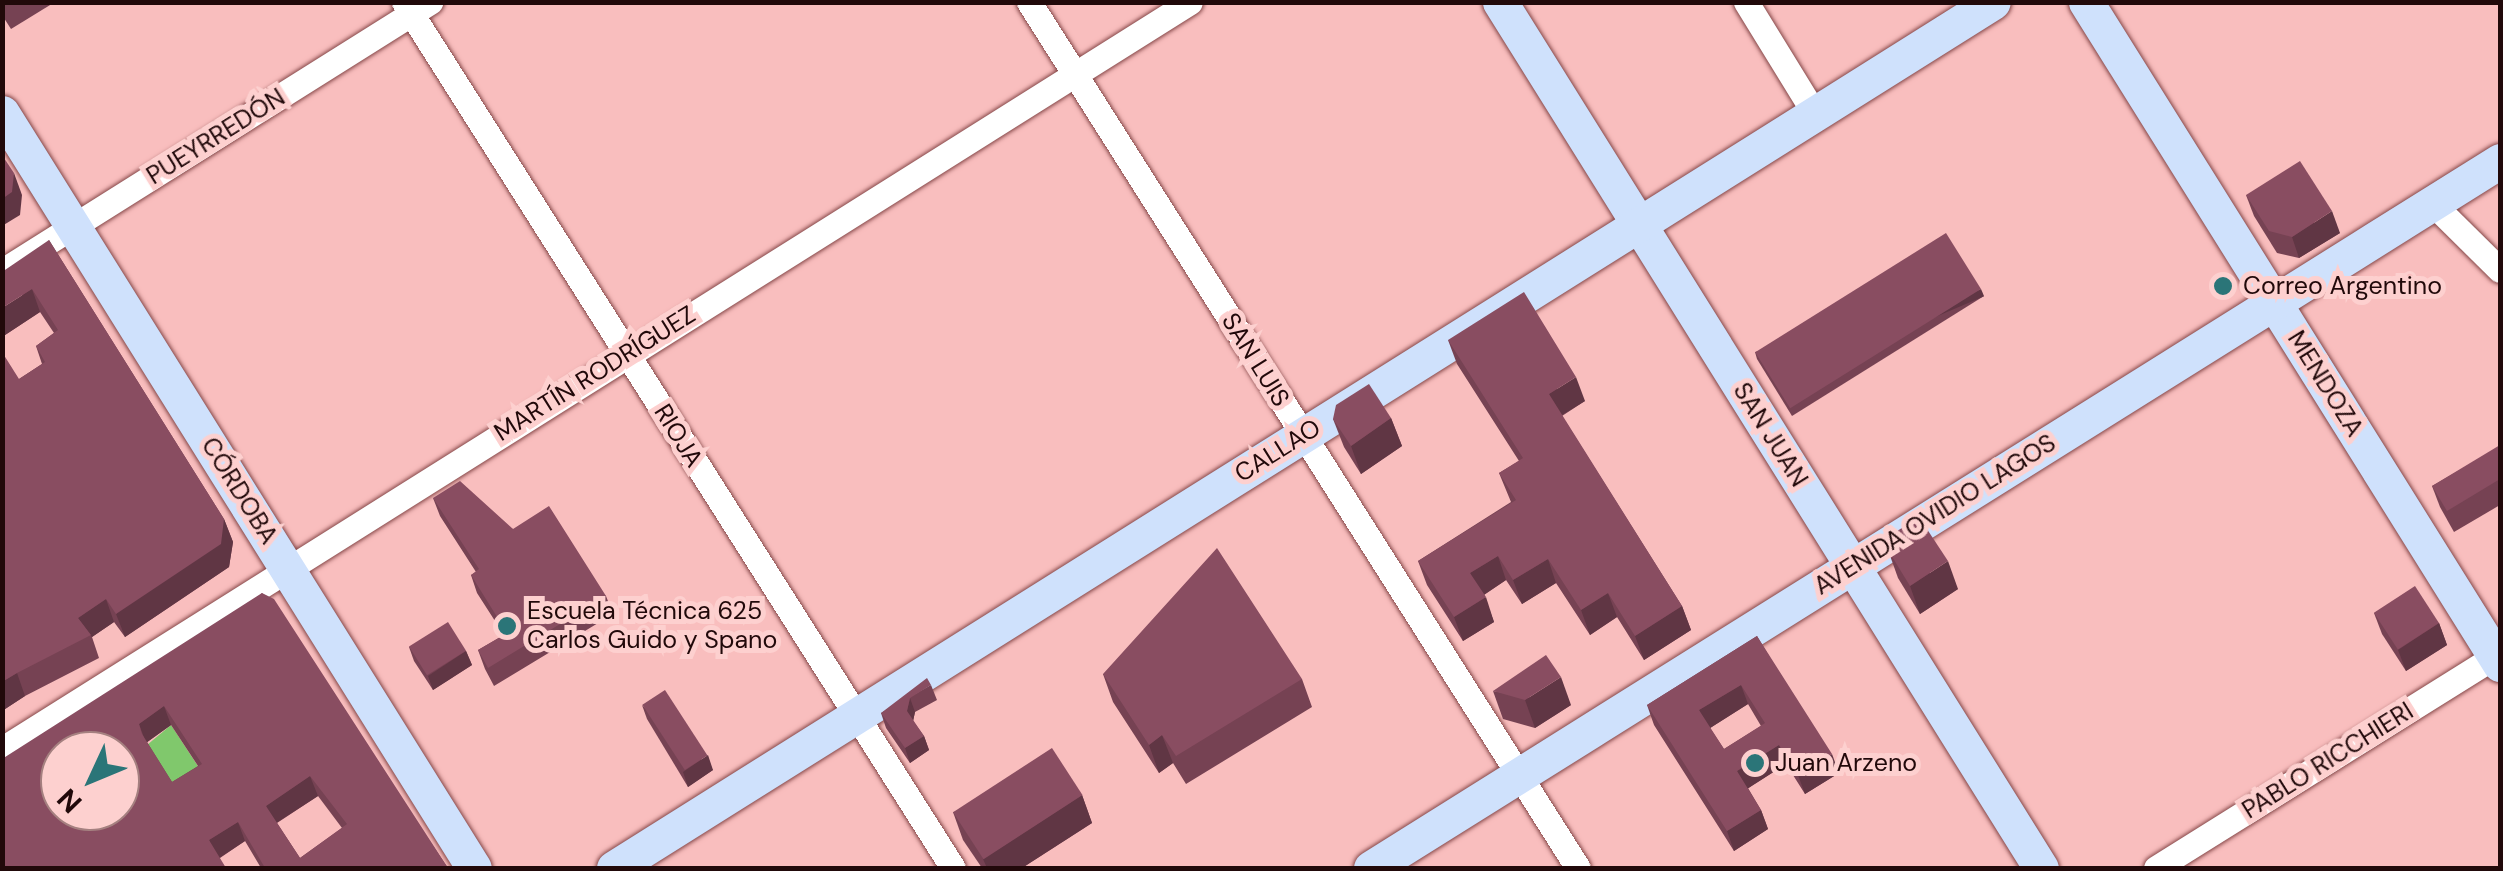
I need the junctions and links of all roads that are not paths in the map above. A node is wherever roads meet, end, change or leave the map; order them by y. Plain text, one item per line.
1 (1029, 2) edge
2 (1190, 2) edge
3 (1500, 2) edge
4 (1746, 2) edge
5 (1993, 2) edge
6 (2086, 2) edge
7 (415, 6) edge
8 (1075, 74) junction
9 (2, 113) edge
10 (1815, 114) junction
11 (2500, 161) edge
12 (2433, 204) junction
13 (1638, 225) junction
14 (73, 226) junction
15 (2500, 270) edge
16 (2, 271) edge
17 (2274, 303) junction
18 (626, 354) junction
19 (1303, 435) junction
20 (286, 566) junction
21 (1852, 566) junction
22 (2499, 658) edge
23 (856, 716) junction
24 (2, 749) edge
25 (1519, 776) junction
26 (474, 868) edge
27 (614, 868) edge
28 (953, 868) edge
29 (1370, 868) edge
30 (1578, 868) edge
31 (2041, 868) edge
32 (2156, 868) edge

1 - 8 street, SAN LUIS
2 - 8 street, MARTÍN RODRÍGUEZ
3 - 13 main road, SAN JUAN
4 - 10 street
5 - 10 main road, CALLAO
6 - 17 main road, MENDOZA
7 - 14 street, PUEYRREDÓN
7 - 18 street, RIOJA
8 - 18 street, MARTÍN RODRÍGUEZ
8 - 19 street, SAN LUIS
9 - 14 main road, CÓRDOBA
10 - 13 main road, CALLAO
11 - 12 main road, AVENIDA OVIDIO LAGOS
12 - 15 street
12 - 17 main road, AVENIDA OVIDIO LAGOS
13 - 19 main road, CALLAO
13 - 21 main road, SAN JUAN
14 - 16 street, PUEYRREDÓN
14 - 20 main road, CÓRDOBA
17 - 21 main road, AVENIDA OVIDIO LAGOS
17 - 22 main road, MENDOZA
18 - 20 street, MARTÍN RODRÍGUEZ
18 - 23 street, RIOJA
19 - 23 main road, CALLAO
19 - 25 street, SAN LUIS
20 - 24 street, MARTÍN RODRÍGUEZ
20 - 26 main road, CÓRDOBA
21 - 25 main road, AVENIDA OVIDIO LAGOS
21 - 31 main road, SAN JUAN
22 - 32 street, PABLO RICCHIERI
23 - 27 main road, CALLAO
23 - 28 street, RIOJA
25 - 29 main road, AVENIDA OVIDIO LAGOS
25 - 30 street, SAN LUIS

